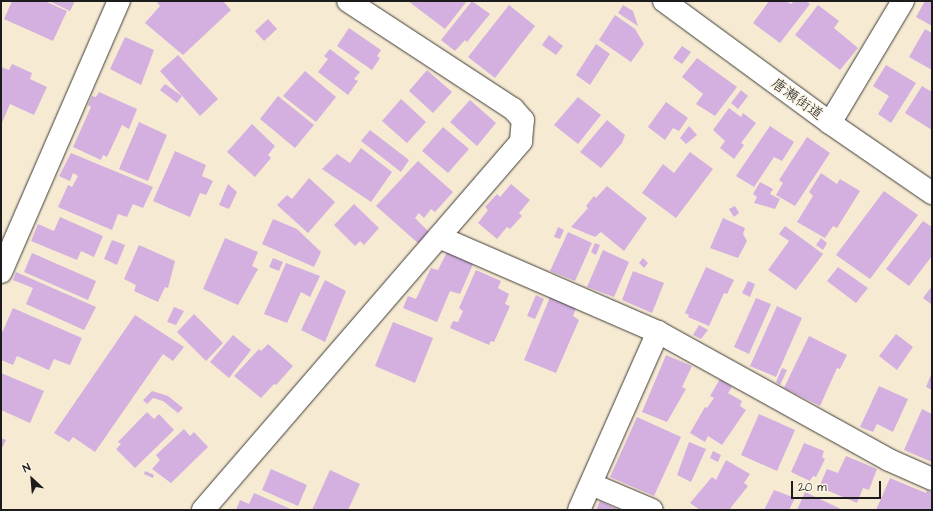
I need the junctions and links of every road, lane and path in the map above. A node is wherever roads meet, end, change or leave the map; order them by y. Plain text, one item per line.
1 (119, 1) edge
2 (348, 1) edge
3 (664, 1) edge
4 (903, 1) edge
5 (830, 123) junction
6 (932, 193) edge
7 (439, 237) junction
8 (1, 272) edge
9 (658, 332) junction
10 (932, 479) edge
11 (591, 484) junction
12 (203, 510) edge
13 (579, 510) edge
14 (652, 510) edge

1 - 8 street
2 - 7 street
3 - 5 street, 唐瀬街道
4 - 5 street
5 - 6 street, 唐瀬街道
7 - 9 street
7 - 12 street
9 - 10 street
9 - 11 street
11 - 13 street
11 - 14 street

